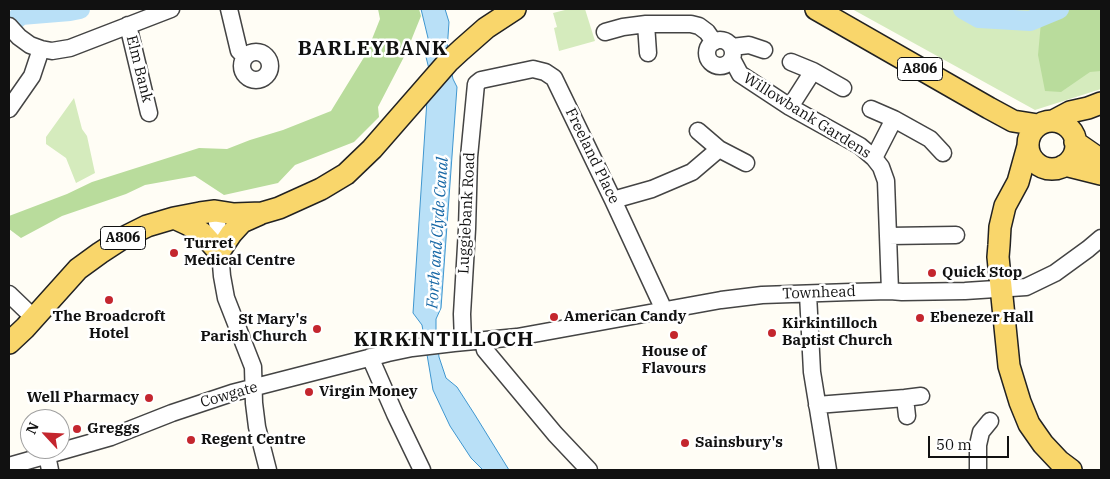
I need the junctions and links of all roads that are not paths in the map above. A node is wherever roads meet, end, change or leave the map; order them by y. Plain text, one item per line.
1 (171, 9) edge
2 (229, 9) edge
3 (515, 9) edge
4 (816, 9) edge
5 (646, 24) junction
6 (128, 25) junction
7 (10, 27) edge
8 (605, 32) dead end
9 (714, 42) junction
10 (41, 49) junction
11 (764, 50) dead end
12 (648, 53) dead end
13 (732, 53) junction
14 (246, 56) dead end
15 (791, 62) dead end
16 (813, 72) junction
17 (476, 84) joint
18 (843, 88) dead end
19 (1095, 106) edge
20 (790, 107) junction
21 (9, 109) edge
22 (871, 109) dead end
23 (149, 113) dead end
24 (894, 119) junction
25 (698, 132) dead end
26 (1037, 134) junction
27 (1075, 140) junction
28 (719, 149) junction
29 (943, 153) dead end
30 (874, 158) junction
31 (1101, 160) edge
32 (746, 163) dead end
33 (1056, 167) junction
34 (1101, 174) edge
35 (1018, 182) junction
36 (299, 198) junction
37 (614, 200) junction
38 (215, 211) junction
39 (262, 213) junction
40 (174, 218) junction
41 (956, 235) dead end
42 (888, 236) junction
43 (1101, 238) edge
44 (219, 252) junction
45 (1002, 289) junction
46 (890, 291) junction
47 (9, 294) edge
48 (808, 294) junction
49 (664, 310) junction
50 (34, 318) junction
51 (483, 341) junction
52 (459, 342) junction
53 (9, 343) edge
54 (370, 357) junction
55 (254, 388) junction
56 (817, 405) junction
57 (907, 416) dead end
58 (990, 421) dead end
59 (48, 463) edge
60 (9, 466) edge
61 (1060, 467) edge
62 (268, 470) edge
63 (422, 470) edge
64 (589, 470) edge
65 (828, 470) edge
66 (978, 470) edge

1 - 6 street
2 - 14 street
3 - 36 main road, A806
4 - 26 main road, A806
5 - 8 street, Willowbank Gardens
5 - 9 street, Willowbank Gardens
5 - 12 street
6 - 10 street
6 - 23 street, Elm Bank
7 - 10 street
9 - 13 street, Willowbank Gardens
9 - 13 street, Willowbank Gardens
10 - 21 street
11 - 13 street, Willowbank Gardens
13 - 20 street, Willowbank Gardens
15 - 16 street
16 - 18 street
16 - 20 street
17 - 37 street, Freeland Place
17 - 52 street, Luggiebank Road
19 - 26 main road
19 - 27 main road
20 - 30 street, Willowbank Gardens
22 - 24 street
24 - 29 street
24 - 30 street
25 - 28 street
26 - 27 main road
26 - 33 main road
26 - 35 main road
27 - 31 main road
27 - 33 main road
28 - 32 street
28 - 37 street
30 - 42 street, Willowbank Gardens
33 - 34 main road
33 - 35 main road
35 - 45 main road
36 - 38 main road, A806
36 - 39 main road, A806
37 - 49 street, Freeland Place
38 - 39 main road, A806
38 - 40 main road, A806
38 - 44 street
39 - 44 main road
40 - 44 main road
40 - 50 main road, A806
41 - 42 street
42 - 46 street, Willowbank Gardens
43 - 45 street, Townhead
44 - 55 street
45 - 46 street, Townhead
45 - 61 main road
46 - 48 street, Townhead
47 - 50 street
48 - 49 street, Townhead
48 - 56 street
49 - 51 street, Townhead
50 - 53 main road, A806
51 - 52 street, Townhead
51 - 64 street
52 - 54 street, Cowgate
54 - 55 street, Cowgate
54 - 63 street
55 - 59 street, Cowgate
55 - 62 street
56 - 57 street
56 - 65 street
58 - 66 street
59 - 60 street, Cowgate

